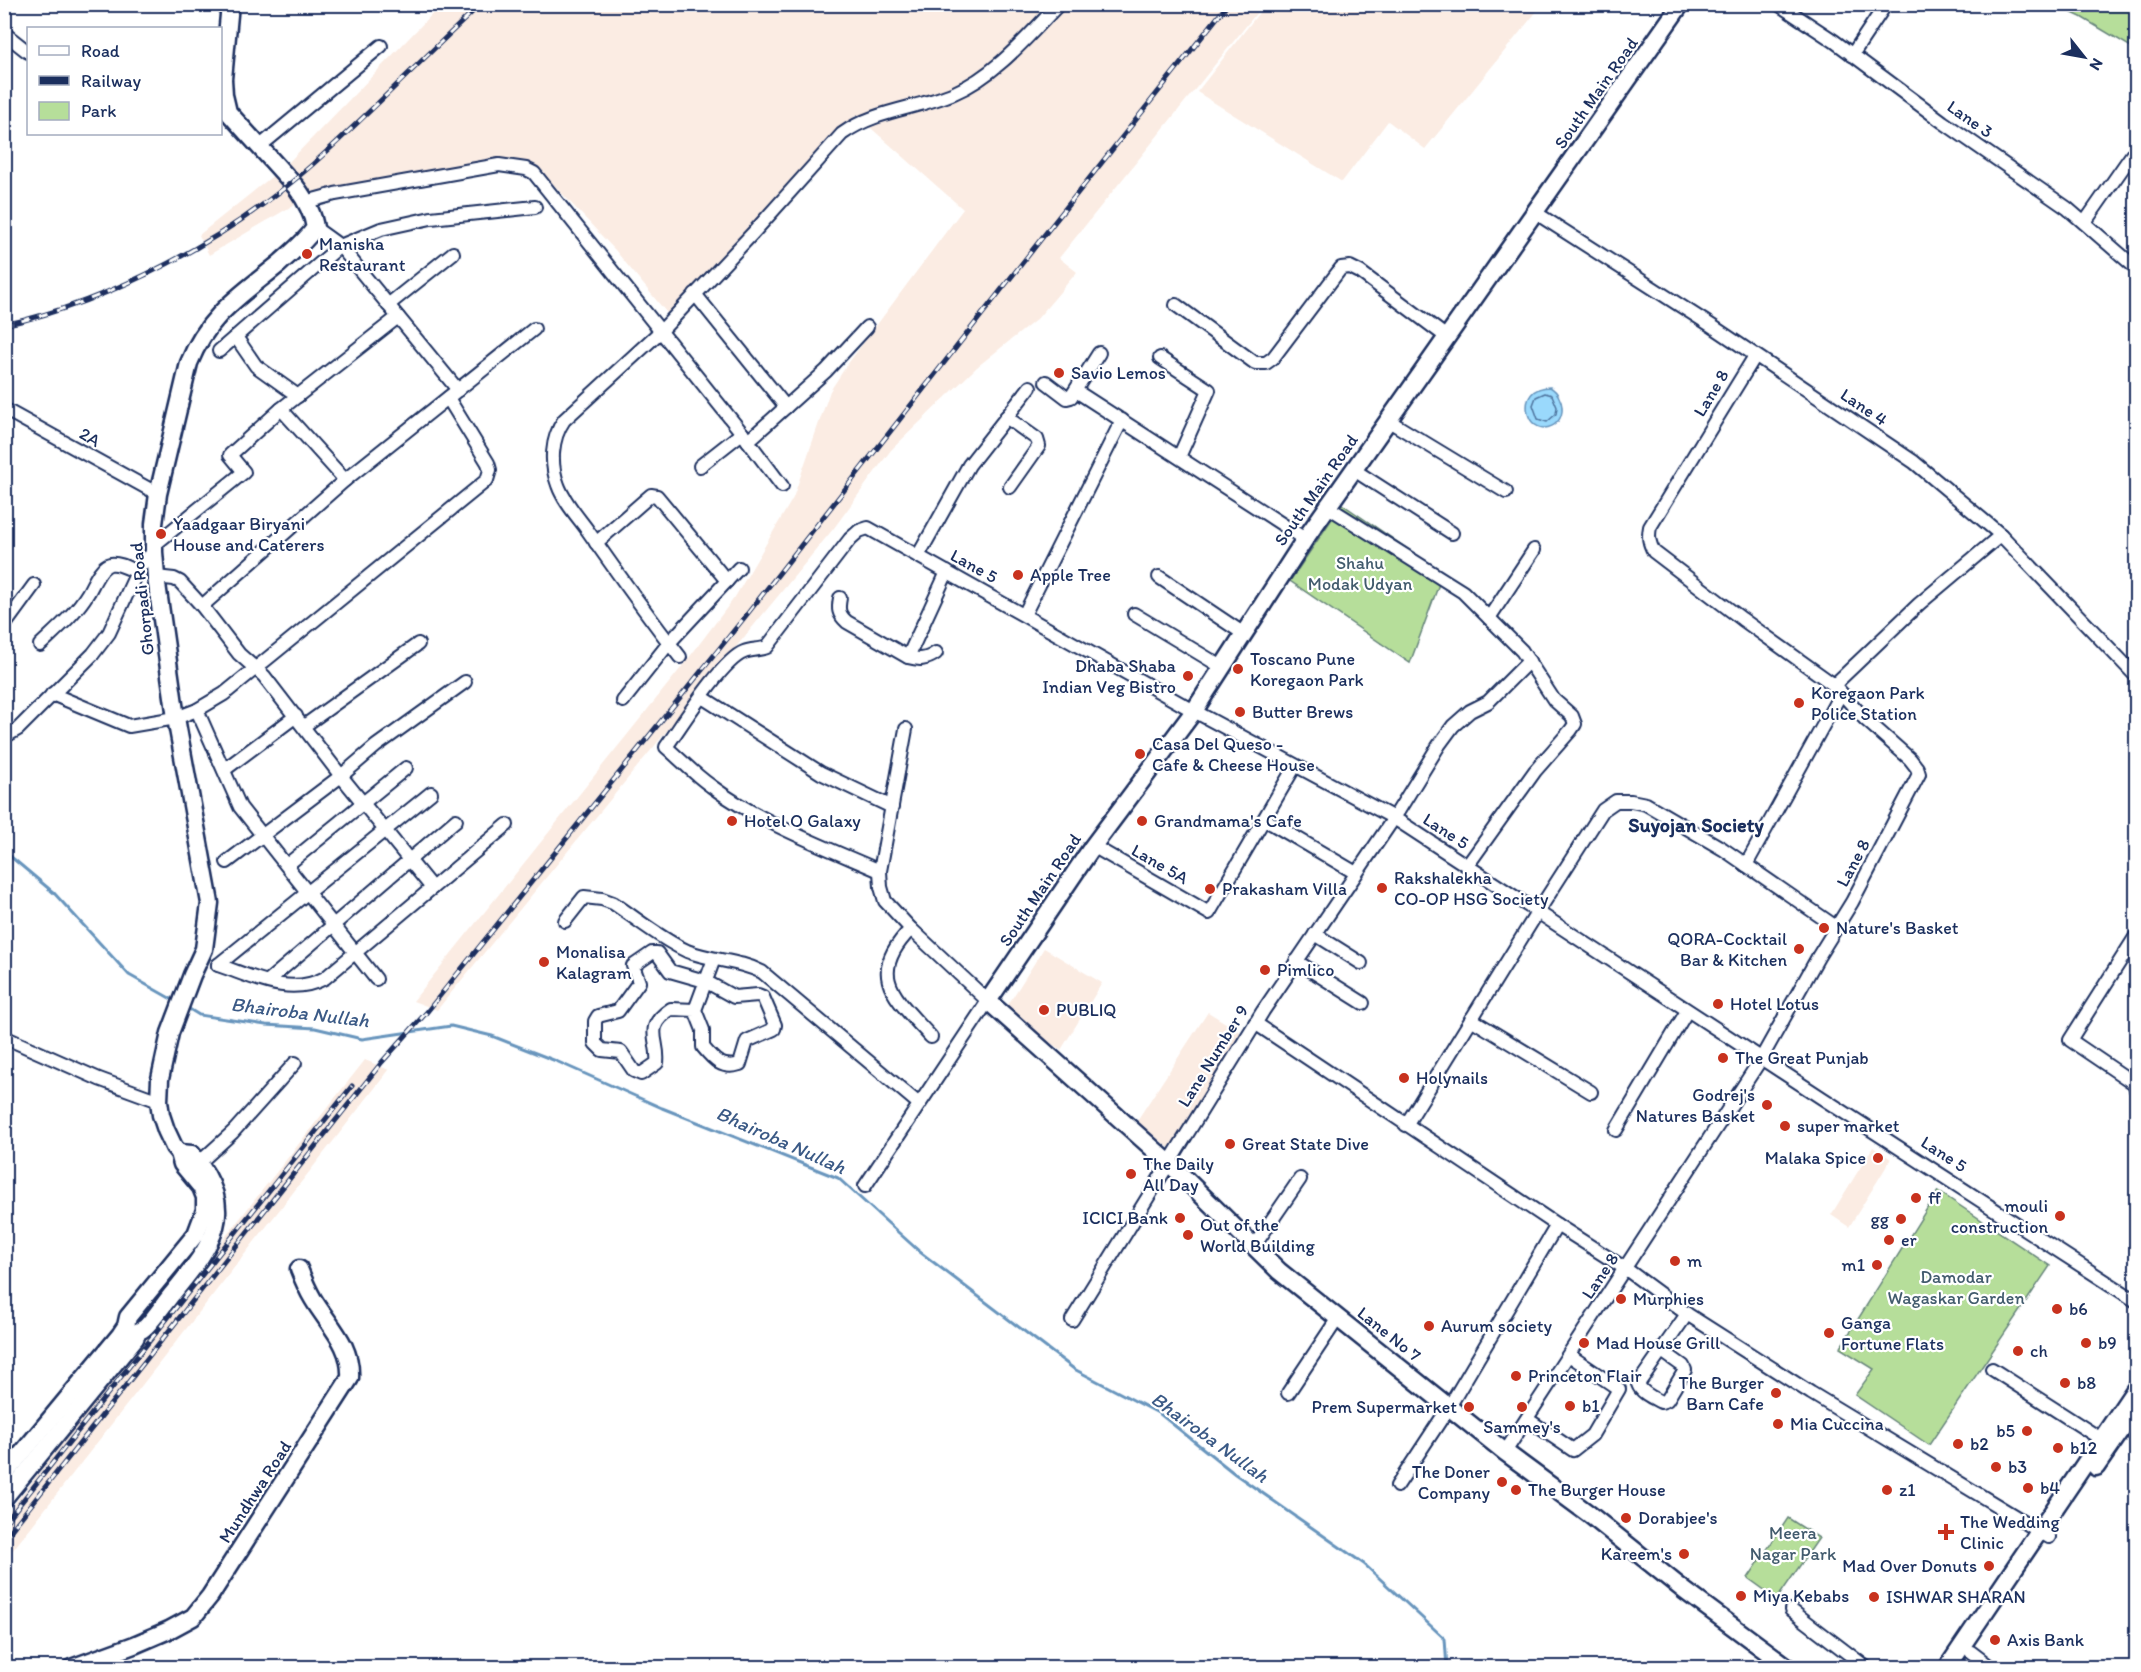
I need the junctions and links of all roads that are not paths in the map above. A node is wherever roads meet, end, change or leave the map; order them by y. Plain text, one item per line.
1 (230, 4) edge
2 (1059, 4) edge
3 (1681, 4) edge
4 (1778, 4) edge
5 (1886, 4) edge
6 (4, 33) edge
7 (381, 46) dead end
8 (27, 51) edge
9 (1852, 55) junction
10 (224, 114) edge
11 (259, 147) junction
12 (2136, 149) edge
13 (306, 202) junction
14 (535, 207) dead end
15 (1536, 213) junction
16 (2085, 222) junction
17 (315, 228) junction
18 (340, 246) junction
19 (453, 253) dead end
20 (2136, 268) edge
21 (695, 294) junction
22 (388, 305) junction
23 (1176, 305) dead end
24 (398, 317) junction
25 (867, 327) dead end
26 (534, 329) dead end
27 (661, 331) junction
28 (236, 337) junction
29 (1448, 338) junction
30 (219, 351) dead end
31 (1099, 353) dead end
32 (1755, 356) junction
33 (1160, 358) dead end
34 (1046, 382) dead end
35 (1030, 387) dead end
36 (458, 390) junction
37 (1076, 391) junction
38 (298, 396) junction
39 (448, 398) junction
40 (786, 407) junction
41 (4, 409) edge
42 (281, 410) junction
43 (1006, 417) junction
44 (1122, 420) junction
45 (1389, 421) junction
46 (745, 437) junction
47 (1179, 457) junction
48 (700, 466) dead end
49 (1354, 470) junction
50 (345, 480) junction
51 (782, 486) dead end
52 (1010, 487) dead end
53 (1506, 492) dead end
54 (159, 494) junction
55 (1328, 507) junction
56 (1452, 533) dead end
57 (2001, 535) junction
58 (1305, 539) junction
59 (596, 543) junction
60 (154, 549) junction
61 (1534, 550) dead end
62 (918, 556) junction
63 (739, 568) dead end
64 (137, 572) junction
65 (948, 572) junction
66 (156, 577) junction
67 (1159, 578) dead end
68 (727, 581) junction
69 (34, 585) dead end
70 (840, 598) dead end
71 (202, 606) junction
72 (1134, 614) dead end
73 (1024, 615) junction
74 (1489, 618) junction
75 (4, 626) edge
76 (1244, 634) junction
77 (669, 643) junction
78 (40, 645) dead end
79 (418, 645) dead end
80 (936, 653) dead end
81 (680, 657) dead end
82 (908, 657) junction
83 (1529, 661) junction
84 (1222, 667) junction
85 (255, 669) junction
86 (2136, 676) edge
87 (465, 682) dead end
88 (1837, 689) junction
89 (52, 694) junction
90 (702, 697) junction
91 (623, 701) dead end
92 (197, 710) junction
93 (1194, 711) junction
94 (176, 718) junction
95 (300, 721) junction
96 (906, 729) dead end
97 (4, 737) edge
98 (1296, 765) junction
99 (406, 768) dead end
100 (224, 770) junction
101 (341, 776) junction
102 (431, 794) dead end
103 (363, 803) junction
104 (892, 807) junction
105 (1394, 818) junction
106 (1264, 819) junction
107 (456, 820) dead end
108 (507, 825) dead end
109 (386, 830) junction
110 (262, 834) junction
111 (1093, 846) junction
112 (410, 860) junction
113 (227, 862) dead end
114 (1746, 865) junction
115 (287, 866) junction
116 (1467, 866) junction
117 (880, 871) junction
118 (1356, 873) junction
119 (432, 888) junction
120 (308, 893) junction
121 (1536, 913) junction
122 (565, 921) dead end
123 (334, 925) junction
124 (1836, 927) junction
125 (911, 929) junction
126 (1315, 934) junction
127 (2136, 936) edge
128 (355, 952) junction
129 (714, 959) junction
130 (1296, 961) junction
131 (1361, 963) dead end
132 (376, 979) dead end
133 (268, 981) junction
134 (705, 981) junction
135 (988, 1001) junction
136 (1363, 1003) dead end
137 (695, 1010) junction
138 (1687, 1011) junction
139 (1471, 1019) junction
140 (1255, 1023) junction
141 (4, 1037) edge
142 (931, 1037) dead end
143 (1761, 1059) junction
144 (296, 1063) dead end
145 (2136, 1089) edge
146 (1591, 1092) dead end
147 (159, 1101) junction
148 (920, 1104) junction
149 (1406, 1125) junction
150 (1616, 1130) dead end
151 (179, 1153) junction
152 (1168, 1162) junction
153 (199, 1163) junction
154 (1300, 1179) dead end
155 (865, 1186) dead end
156 (211, 1212) junction
157 (1557, 1225) junction
158 (1254, 1246) junction
159 (298, 1269) dead end
160 (1626, 1269) junction
161 (2136, 1300) edge
162 (1687, 1314) junction
163 (128, 1317) junction
164 (1338, 1318) junction
165 (1072, 1320) dead end
166 (130, 1333) junction
167 (1662, 1351) dead end
168 (1569, 1355) junction
169 (1992, 1369) dead end
170 (2136, 1388) edge
171 (1288, 1393) dead end
172 (1449, 1407) junction
173 (2136, 1409) edge
174 (1527, 1419) junction
175 (2101, 1439) junction
176 (1505, 1452) junction
177 (4, 1464) edge
178 (4, 1475) edge
179 (4, 1486) edge
180 (1396, 1486) dead end
181 (4, 1500) edge
182 (2044, 1534) junction
183 (1791, 1610) dead end
184 (1971, 1652) junction
185 (71, 1668) edge
186 (1789, 1668) edge
187 (1867, 1668) edge
188 (1947, 1668) edge
189 (1960, 1668) edge
190 (1992, 1668) edge

1 - 10 main road
2 - 21 street
3 - 15 main road, South Main Road
4 - 9 street, Lane 3
5 - 9 street
6 - 8 street
7 - 11 street
9 - 16 street, Lane 3
10 - 11 main road
11 - 13 main road
12 - 16 street
13 - 17 main road
13 - 27 street
14 - 18 street
15 - 29 main road, South Main Road
15 - 32 street, Lane 4
16 - 20 street, Lane 3
17 - 18 street
17 - 54 main road, Ghorpadi Road
18 - 22 street
18 - 28 street
19 - 22 street
21 - 27 street
21 - 40 street
22 - 24 street
23 - 29 street
24 - 36 street
24 - 38 street
25 - 40 street
26 - 36 street
27 - 46 street
27 - 59 street
28 - 30 street
28 - 38 street
29 - 45 main road, South Main Road
31 - 37 street
32 - 57 street, Lane 4
32 - 88 street, Lane 8
33 - 47 street
34 - 37 street
35 - 43 street
36 - 39 street
37 - 44 street
38 - 42 street
39 - 50 street
39 - 85 street
40 - 46 street
41 - 54 street, 2A
42 - 50 street
42 - 60 street
43 - 52 street
43 - 62 street
44 - 47 street
44 - 73 street
45 - 49 main road, South Main Road
45 - 53 street
46 - 48 street
46 - 51 street
47 - 58 street
49 - 55 main road, South Main Road
49 - 56 street
50 - 71 street
54 - 60 main road, Ghorpadi Road
55 - 58 main road, South Main Road
55 - 74 street
57 - 86 street, Lane 4
57 - 88 street
58 - 76 main road, South Main Road
59 - 68 street
59 - 77 street
60 - 64 street
60 - 66 main road, Ghorpadi Road
61 - 74 street
62 - 65 street, Lane 5
62 - 90 street, Lane 5
63 - 68 street
64 - 78 street
64 - 89 street
65 - 73 street, Lane 5
65 - 82 street
66 - 71 street
66 - 94 main road, Ghorpadi Road
67 - 76 street
68 - 77 street
69 - 75 street
70 - 82 street
71 - 85 street
72 - 84 street
73 - 93 street, Lane 5
74 - 83 street
76 - 84 main road, South Main Road
77 - 81 street
77 - 91 street
79 - 95 street
80 - 82 street
83 - 105 street, Lane Number 9
83 - 116 street
84 - 93 main road, South Main Road
85 - 92 street
85 - 95 street
87 - 101 street
88 - 114 street
88 - 124 street, Lane 8
89 - 94 street
89 - 97 street
90 - 104 street
90 - 117 street
92 - 94 street
92 - 100 street
93 - 98 street, Lane 5
93 - 111 main road, South Main Road
94 - 147 main road, Ghorpadi Road
95 - 100 street
95 - 101 street
96 - 104 street
98 - 105 street, Lane 5
98 - 106 street
99 - 103 street
100 - 110 street
101 - 103 street
101 - 110 street
102 - 109 street
103 - 109 street
103 - 115 street
104 - 117 street
105 - 116 street, Lane 5
105 - 118 street, Lane Number 9
106 - 111 street, Lane 5A
106 - 118 street
107 - 112 street
108 - 119 street
109 - 112 street
109 - 120 street
110 - 113 street
110 - 115 street
111 - 135 main road, South Main Road
112 - 119 street
112 - 123 street
114 - 121 street
114 - 124 street
115 - 120 street
116 - 121 street, Lane 5
117 - 125 street
118 - 126 street, Lane Number 9
119 - 128 street
120 - 123 street
120 - 133 street
121 - 138 street, Lane 5
121 - 139 street
122 - 129 street
123 - 128 street
123 - 133 street
124 - 143 street, Lane 8
125 - 135 street
125 - 142 street
126 - 130 street, Lane Number 9
126 - 131 street
127 - 145 street
128 - 132 street
128 - 133 street
129 - 134 street
129 - 148 street
130 - 136 street
130 - 140 street, Lane Number 9
134 - 137 street
134 - 137 street
134 - 137 street
135 - 148 street
135 - 152 main road, Lane No 7
138 - 143 street, Lane 5
138 - 150 street
139 - 146 street
139 - 149 street
140 - 149 street
140 - 152 street, Lane Number 9
141 - 147 street
143 - 160 street, Lane 8
143 - 161 street, Lane 5
144 - 153 street
147 - 151 main road, Ghorpadi Road
148 - 155 street
149 - 157 street
151 - 153 main road
151 - 156 main road, Ghorpadi Road
152 - 158 main road, Lane No 7
152 - 165 street, Lane Number 9
153 - 156 main road
154 - 158 street
156 - 163 main road
156 - 166 main road
157 - 160 street
157 - 172 street
158 - 164 main road, Lane No 7
159 - 185 main road, Mundhwa Road
160 - 162 street
160 - 168 street, Lane 8
162 - 167 street
162 - 182 street
163 - 166 main road
163 - 177 street
164 - 171 street
164 - 172 main road, Lane No 7
166 - 178 main road
166 - 179 main road
166 - 181 street
168 - 174 street, Lane 8
168 - 174 street
169 - 175 street
170 - 175 main road
172 - 176 main road, Lane No 7
172 - 180 street
173 - 182 main road
174 - 176 street, Lane 8
175 - 182 main road
176 - 186 main road, Lane No 7
182 - 184 main road
182 - 188 main road
183 - 187 street
184 - 189 main road
184 - 190 street

